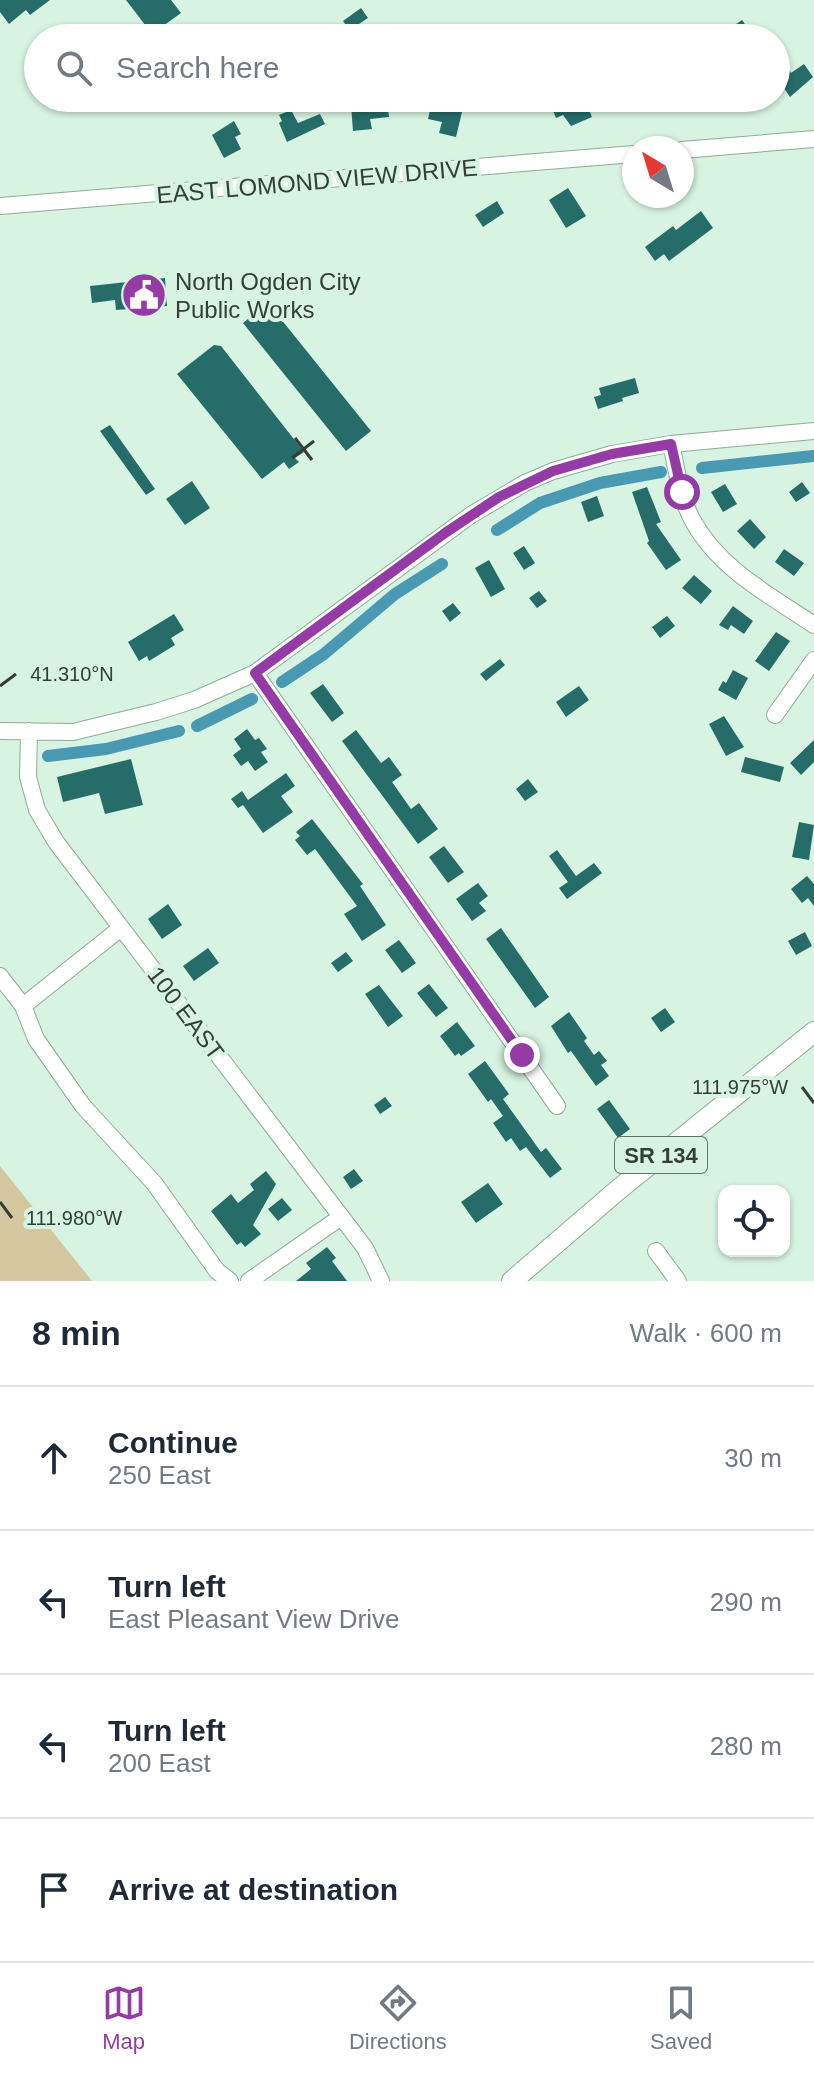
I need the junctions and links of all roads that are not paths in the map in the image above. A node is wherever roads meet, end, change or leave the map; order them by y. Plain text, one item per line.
1 (814, 139) edge
2 (694, 149) edge
3 (622, 155) edge
4 (0, 206) edge
5 (814, 431) edge
6 (671, 444) junction
7 (814, 625) edge
8 (814, 660) edge
9 (255, 673) junction
10 (775, 715) dead end
11 (0, 731) edge
12 (29, 731) junction
13 (121, 928) junction
14 (0, 976) edge
15 (23, 1006) junction
16 (814, 1032) edge
17 (557, 1106) dead end
18 (341, 1217) junction
19 (656, 1251) dead end
20 (230, 1281) edge
21 (249, 1281) edge
22 (381, 1281) edge
23 (512, 1281) edge
24 (678, 1281) edge

1 - 2 street
3 - 4 street, EAST LOMOND VIEW DRIVE
5 - 6 street
6 - 7 street
6 - 9 street
8 - 10 street
9 - 12 street
9 - 17 street
11 - 12 street
12 - 13 street, 100 EAST
13 - 15 street
13 - 18 street, 100 EAST
14 - 15 street
15 - 20 street
16 - 23 main road, SR 134
18 - 21 street
18 - 22 street, 100 EAST
19 - 24 street

